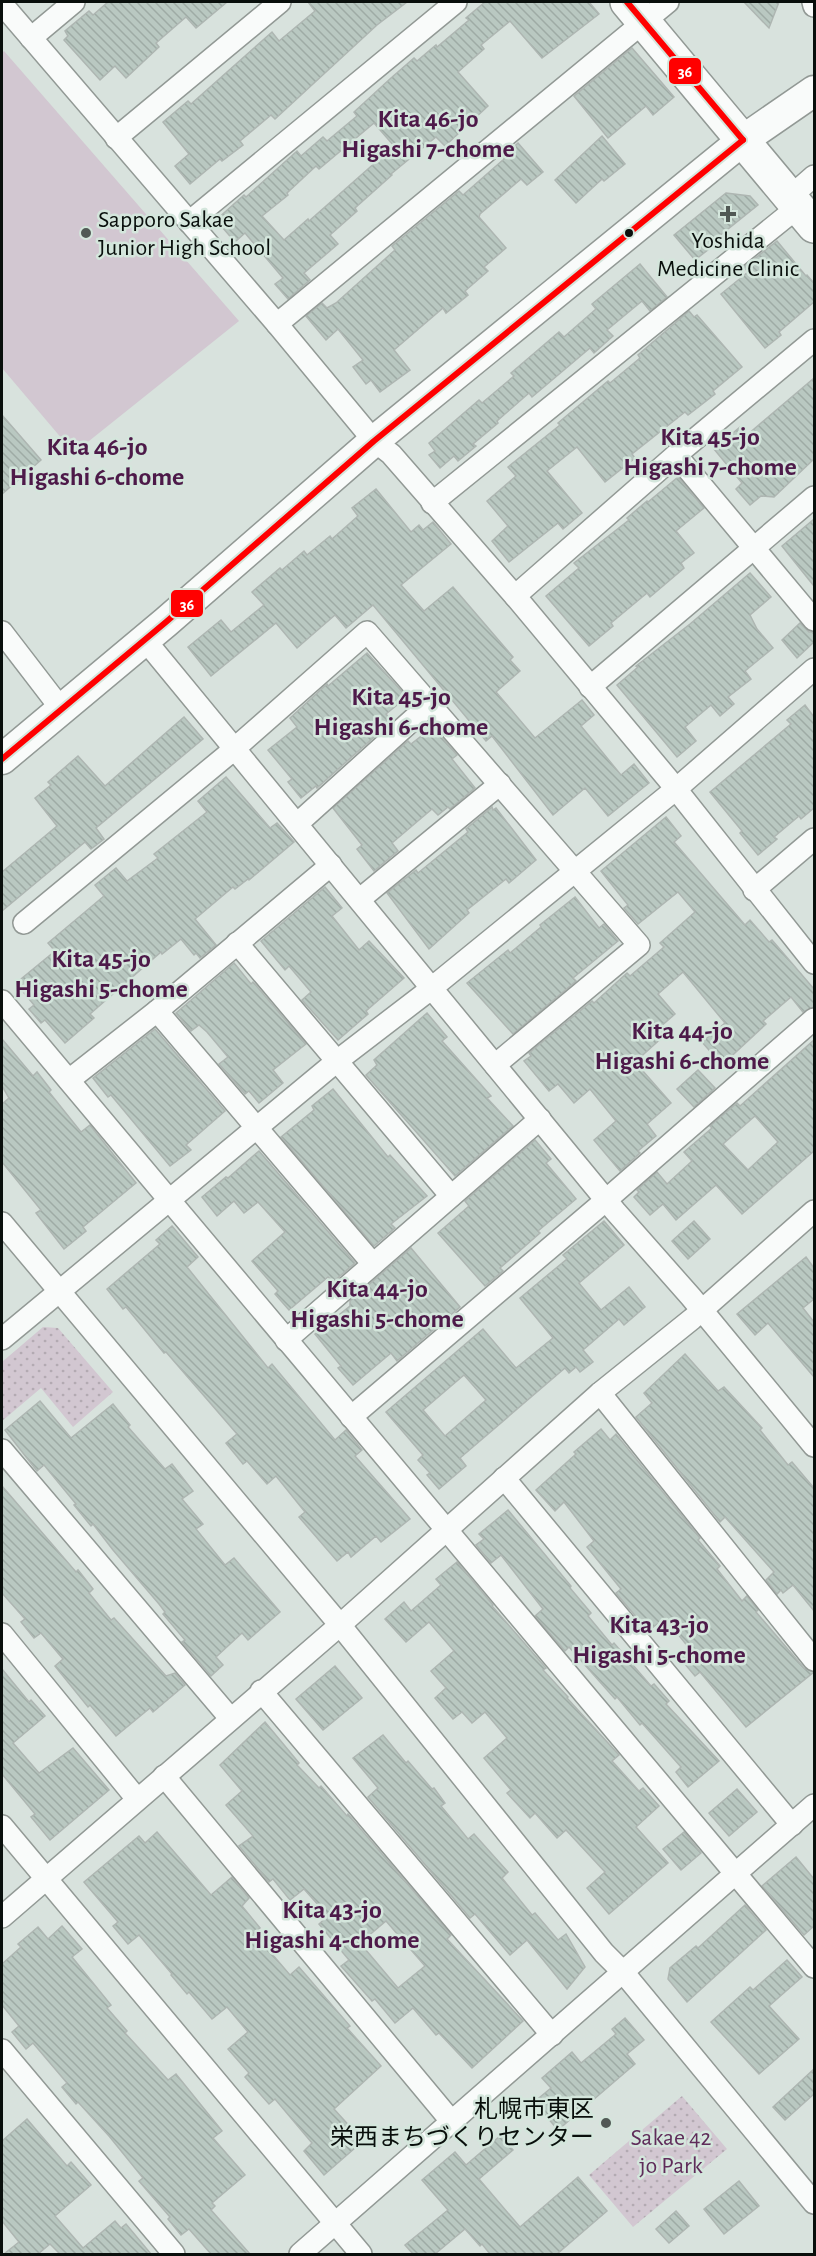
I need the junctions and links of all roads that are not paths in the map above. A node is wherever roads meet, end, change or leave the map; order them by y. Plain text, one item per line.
1 (74, 2) edge
2 (280, 2) edge
3 (456, 2) edge
4 (2, 4) edge
5 (646, 8) edge
6 (31, 38) junction
7 (814, 91) edge
8 (116, 138) junction
9 (744, 140) junction
10 (804, 201) edge
11 (189, 222) junction
12 (277, 324) junction
13 (814, 340) edge
14 (374, 441) junction
15 (676, 455) junction
16 (814, 497) edge
17 (432, 503) junction
18 (754, 548) junction
19 (514, 596) junction
20 (814, 620) edge
21 (2, 632) edge
22 (145, 640) junction
23 (814, 669) edge
24 (590, 687) junction
25 (430, 704) junction
26 (62, 710) junction
27 (235, 749) junction
28 (2, 759) edge
29 (500, 784) junction
30 (676, 789) junction
31 (297, 824) junction
32 (814, 839) edge
33 (331, 865) junction
34 (576, 871) junction
35 (754, 890) junction
36 (360, 899) junction
37 (24, 923) dead end
38 (237, 943) junction
39 (814, 963) edge
40 (433, 987) junction
41 (2, 1001) edge
42 (157, 1011) junction
43 (814, 1019) edge
44 (337, 1060) junction
45 (495, 1065) junction
46 (69, 1080) junction
47 (540, 1119) junction
48 (256, 1128) junction
49 (451, 1196) junction
50 (169, 1199) junction
51 (606, 1200) junction
52 (2, 1223) edge
53 (811, 1223) edge
54 (374, 1264) junction
55 (60, 1292) junction
56 (702, 1311) junction
57 (2, 1340) edge
58 (286, 1340) junction
59 (600, 1393) junction
60 (351, 1417) junction
61 (814, 1446) edge
62 (2, 1450) edge
63 (504, 1478) junction
64 (446, 1529) junction
65 (340, 1625) junction
66 (2, 1634) edge
67 (814, 1660) edge
68 (261, 1691) junction
69 (230, 1719) junction
70 (164, 1776) junction
71 (137, 1799) junction
72 (814, 1805) edge
73 (792, 1825) junction
74 (2, 1826) edge
75 (737, 1873) junction
76 (46, 1878) junction
77 (2, 1917) edge
78 (814, 1967) edge
79 (623, 1972) junction
80 (552, 2034) junction
81 (2, 2050) edge
82 (452, 2122) junction
83 (814, 2203) edge
84 (336, 2223) junction
85 (174, 2254) edge
86 (300, 2254) edge
87 (362, 2254) edge

1 - 6 street
2 - 8 street
3 - 11 street
4 - 6 street
5 - 9 main road
5 - 12 street
6 - 8 street
7 - 9 street
8 - 11 street
9 - 10 main road
9 - 14 street
10 - 17 street
11 - 12 street
12 - 14 street
13 - 15 street
14 - 17 street
14 - 22 street
15 - 18 street
15 - 19 street
16 - 18 street
17 - 19 street
18 - 20 street
18 - 24 street
19 - 24 street
21 - 26 street
22 - 26 street
22 - 27 street
23 - 30 street
24 - 30 street
25 - 27 street
25 - 29 street
25 - 31 street
26 - 28 street
27 - 31 street
27 - 37 street
29 - 34 street
29 - 36 street
30 - 34 street
30 - 35 street
31 - 33 street
32 - 35 street
33 - 36 street
33 - 38 street
34 - 40 street
34 - 45 street
35 - 39 street
36 - 40 street
38 - 42 street
38 - 44 street
40 - 44 street
40 - 45 street
41 - 46 street
42 - 46 street
42 - 48 street
43 - 51 street
44 - 48 street
44 - 49 street
45 - 47 street
46 - 50 street
47 - 49 street
47 - 51 street
48 - 50 street
48 - 54 street
49 - 54 street
50 - 55 street
50 - 58 street
51 - 56 street
51 - 60 street
52 - 55 street
53 - 56 street
54 - 58 street
55 - 57 street
55 - 65 street
56 - 59 street
56 - 61 street
58 - 60 street
59 - 63 street
59 - 67 street
60 - 64 street
62 - 69 street
63 - 64 street
63 - 73 street
64 - 65 street
64 - 75 street
65 - 68 street
65 - 79 street
66 - 71 street
68 - 69 street
68 - 80 street
69 - 70 street
70 - 71 street
70 - 82 street
71 - 76 street
72 - 73 street
73 - 75 street
74 - 76 street
75 - 78 street
75 - 79 street
76 - 77 street
76 - 84 street
79 - 80 street
79 - 83 street
80 - 82 street
81 - 85 street
82 - 84 street
84 - 86 street
84 - 87 street

